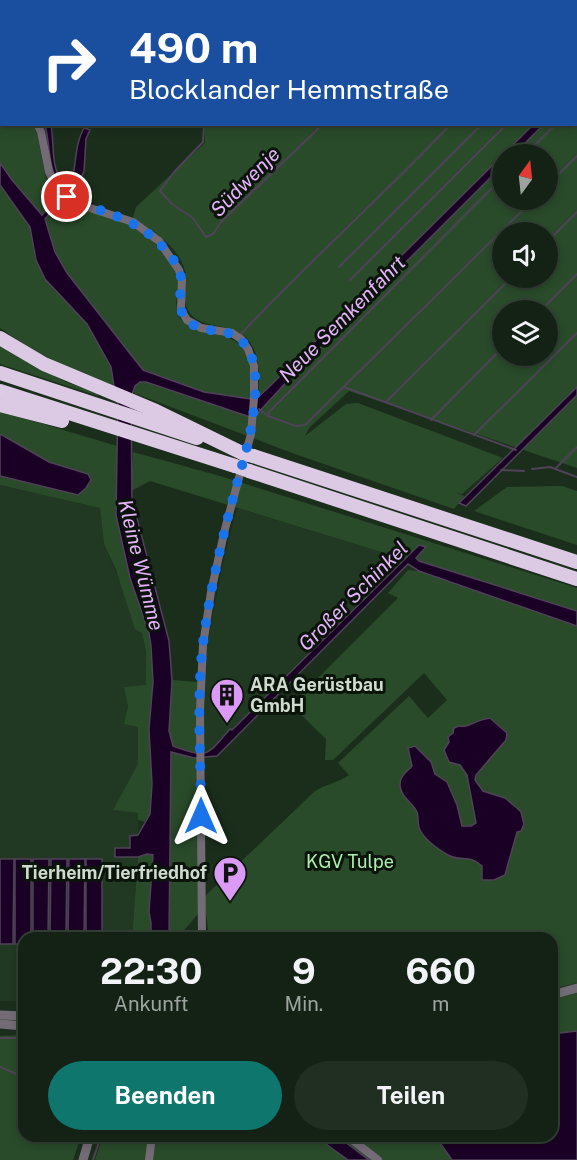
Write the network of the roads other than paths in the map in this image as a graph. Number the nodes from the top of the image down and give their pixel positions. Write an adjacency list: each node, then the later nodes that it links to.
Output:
1 (38, 126): 10 (street)
2 (0, 338): 6 (highway)
3 (0, 373): 6 (highway)
4 (0, 391): 7 (highway)
5 (0, 405): 7 (highway)
6 (154, 417): 8 (highway)
7 (99, 428): 9 (highway, bridge)
8 (577, 562)
9 (577, 579)
10 (202, 932)
11 (577, 988): 12 (street)
12 (558, 993)
13 (0, 1016): 14 (street)
14 (18, 1016)
15 (0, 1024): 16 (street)
16 (18, 1026)
17 (88, 1142): 20 (street)
18 (151, 1142): 21 (street)
19 (355, 1142): 22 (street)
20 (83, 1160)
21 (149, 1160)
22 (378, 1160)

